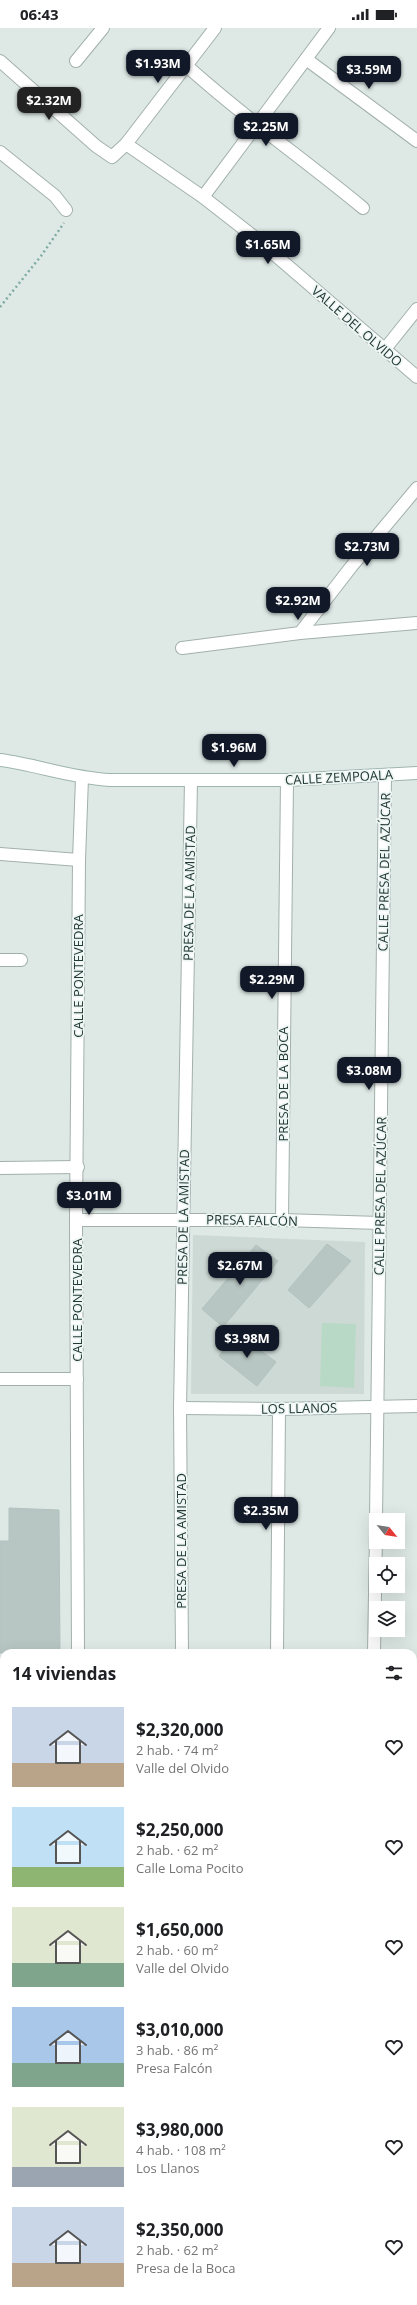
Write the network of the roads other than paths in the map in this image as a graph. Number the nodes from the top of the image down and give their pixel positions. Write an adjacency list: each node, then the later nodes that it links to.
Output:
1 (104, 28): 6 (street)
2 (215, 28): 7 (street)
3 (328, 28): 4 (street)
4 (306, 59): 8 (street); 9 (street)
5 (0, 61): 10 (street)
6 (76, 61)
7 (187, 66): 8 (street); 10 (street)
8 (255, 125): 12 (street); 13 (street)
9 (417, 141)
10 (126, 144): 12 (street, VALLE DEL OLVIDO)
11 (0, 152): 14 (street)
12 (203, 197): 16 (street, VALLE DEL OLVIDO)
13 (363, 208)
14 (66, 210)
15 (417, 309): 16 (street)
16 (385, 349): 17 (street, VALLE DEL OLVIDO)
17 (417, 377)
18 (417, 488): 20 (street)
19 (417, 623): 20 (street)
20 (300, 633): 21 (street)
21 (182, 648)
22 (0, 760): 25 (street, CALLE ZEMPOALA)
23 (417, 773): 24 (street, CALLE ZEMPOALA)
24 (385, 776): 27 (street, CALLE ZEMPOALA); 37 (street, CALLE PRESA DEL AZÚCAR)
25 (82, 778): 26 (street, CALLE ZEMPOALA); 29 (street, CALLE PONTEVEDRA)
26 (191, 780): 27 (street, CALLE ZEMPOALA); 34 (street, PRESA DE LA AMISTAD)
27 (287, 780): 36 (street, PRESA DE LA BOCA)
28 (0, 854): 29 (street)
29 (79, 860): 32 (street, CALLE PONTEVEDRA)
30 (0, 960): 31 (street)
31 (21, 960)
32 (78, 1167): 33 (street); 35 (street, CALLE PONTEVEDRA)
33 (0, 1168)
34 (183, 1219): 35 (street, PRESA FALCÓN); 36 (street, PRESA FALCÓN); 42 (street, PRESA DE LA AMISTAD)
35 (76, 1220): 39 (street, CALLE PONTEVEDRA)
36 (282, 1220): 37 (street, PRESA FALCÓN)
37 (380, 1223): 41 (street, CALLE PRESA DEL AZÚCAR)
38 (0, 1379): 39 (street)
39 (77, 1379): 46 (street, CALLE PONTEVEDRA)
40 (417, 1406): 41 (street, LOS LLANOS)
41 (378, 1407): 43 (street, LOS LLANOS); 44 (street, CALLE PRESA DEL AZÚCAR)
42 (180, 1408): 43 (street, LOS LLANOS); 47 (street, PRESA DE LA AMISTAD)
43 (279, 1409): 48 (street)
44 (376, 1513)
45 (376, 1549): 49 (street)
46 (78, 1649)
47 (182, 1649)
48 (277, 1649)
49 (374, 1649)

